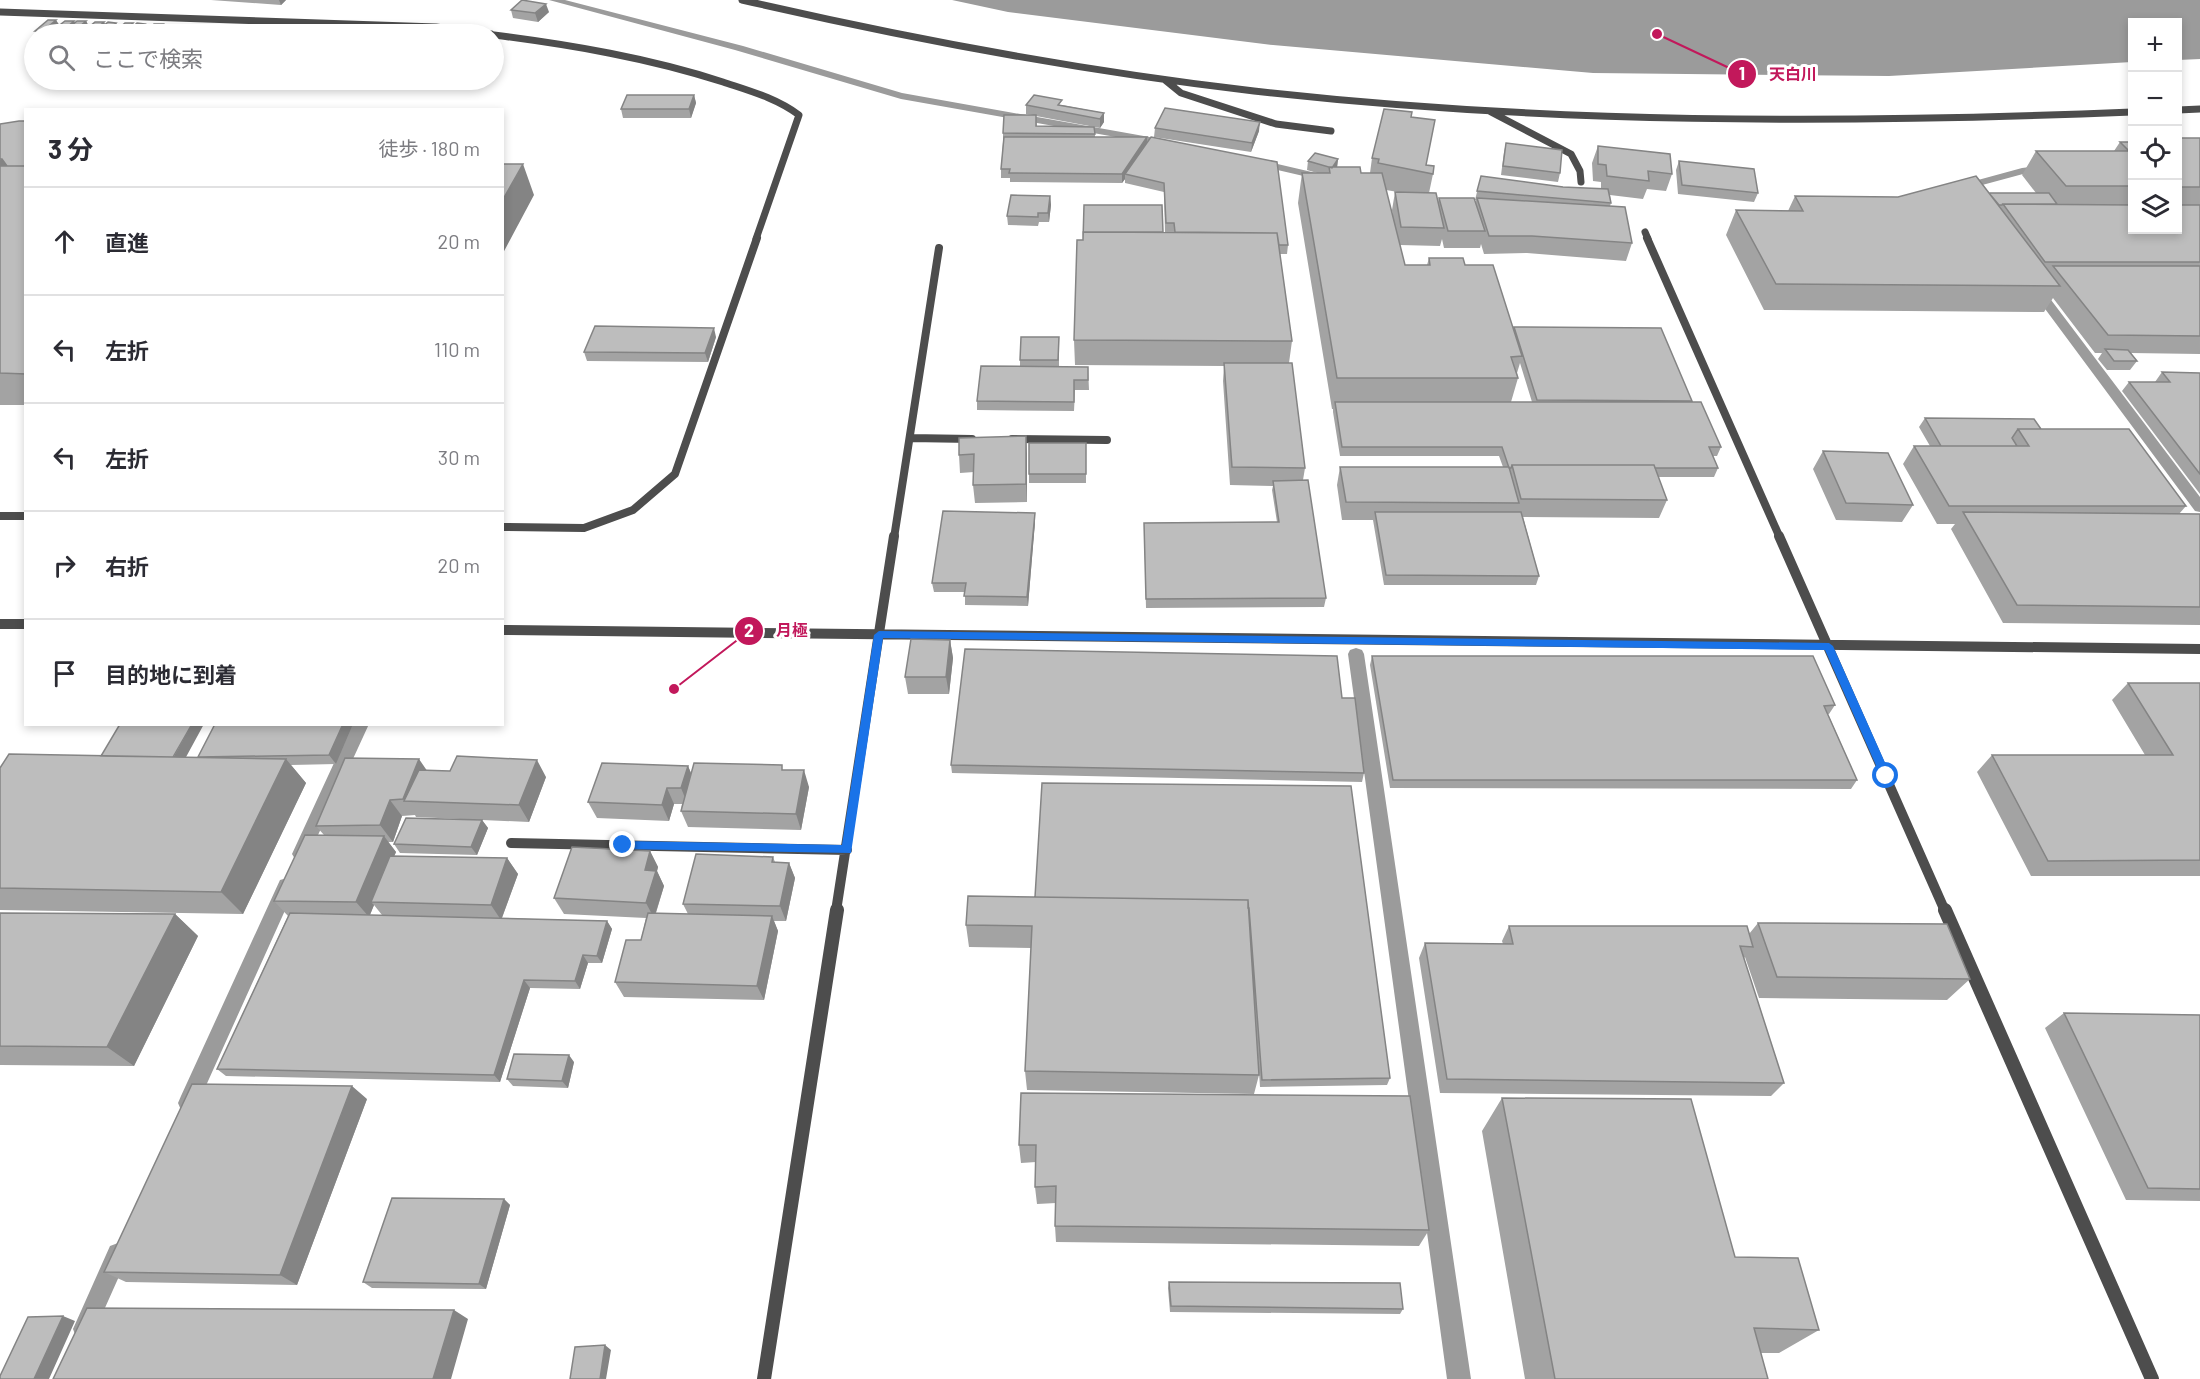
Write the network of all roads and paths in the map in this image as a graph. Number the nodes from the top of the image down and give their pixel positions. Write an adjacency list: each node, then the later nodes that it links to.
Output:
1 (742, 0): 5 (street)
2 (0, 12): 3 (street)
3 (349, 24)
4 (504, 37): 20 (street)
5 (1165, 80): 6 (street); 10 (street)
6 (1486, 109): 9 (street); 11 (street)
7 (2200, 109): 8 (street)
8 (2182, 110)
9 (2128, 112)
10 (1331, 131)
11 (1581, 182)
12 (1645, 232): 25 (street)
13 (939, 248): 14 (street)
14 (909, 438): 15 (street); 24 (street)
15 (979, 439)
16 (1002, 439): 17 (street)
17 (1107, 440)
18 (0, 516): 19 (street)
19 (24, 516)
20 (504, 527)
21 (0, 624): 22 (street)
22 (24, 624)
23 (504, 630): 24 (street)
24 (879, 635): 25 (street); 28 (street)
25 (1829, 646): 26 (street); 30 (street)
26 (2200, 649)
27 (511, 843): 28 (street)
28 (847, 850): 29 (street)
29 (764, 1379)
30 (2152, 1379)

